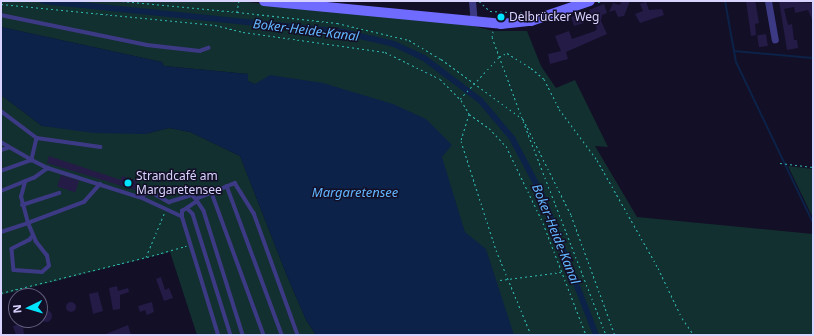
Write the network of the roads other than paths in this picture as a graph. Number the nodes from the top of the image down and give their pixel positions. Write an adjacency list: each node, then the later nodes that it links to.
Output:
1 (264, 1): 5 (main road)
2 (472, 1): 7 (street)
3 (590, 1): 7 (main road)
4 (768, 1): 8 (street)
5 (320, 4): 7 (main road)
6 (1, 15): 9 (lane)
7 (474, 22)
8 (775, 39)
9 (208, 48)
10 (1, 112): 11 (lane)
11 (37, 138): 13 (lane); 16 (lane)
12 (1, 142): 14 (lane)
13 (100, 146)
14 (8, 148): 15 (lane); 16 (lane)
15 (1, 150)
16 (32, 160): 17 (lane); 18 (lane)
17 (48, 168): 19 (lane); 20 (lane)
18 (1, 171)
19 (24, 182): 22 (lane); 27 (lane)
20 (100, 184): 25 (lane); 30 (lane)
21 (227, 186): 23 (lane); 37 (lane); 38 (lane)
22 (1, 191)
23 (212, 192): 26 (lane); 36 (lane)
24 (59, 193): 27 (lane)
25 (139, 197): 26 (lane); 29 (lane)
26 (197, 200): 28 (lane); 35 (lane)
27 (22, 205): 30 (lane)
28 (187, 208): 29 (lane); 34 (lane)
29 (182, 217): 33 (lane)
30 (28, 223): 31 (lane); 32 (lane)
31 (1, 232)
32 (33, 236): 32 (lane)
33 (218, 335)
34 (231, 335)
35 (243, 335)
36 (264, 335)
37 (282, 335)
38 (298, 335)

